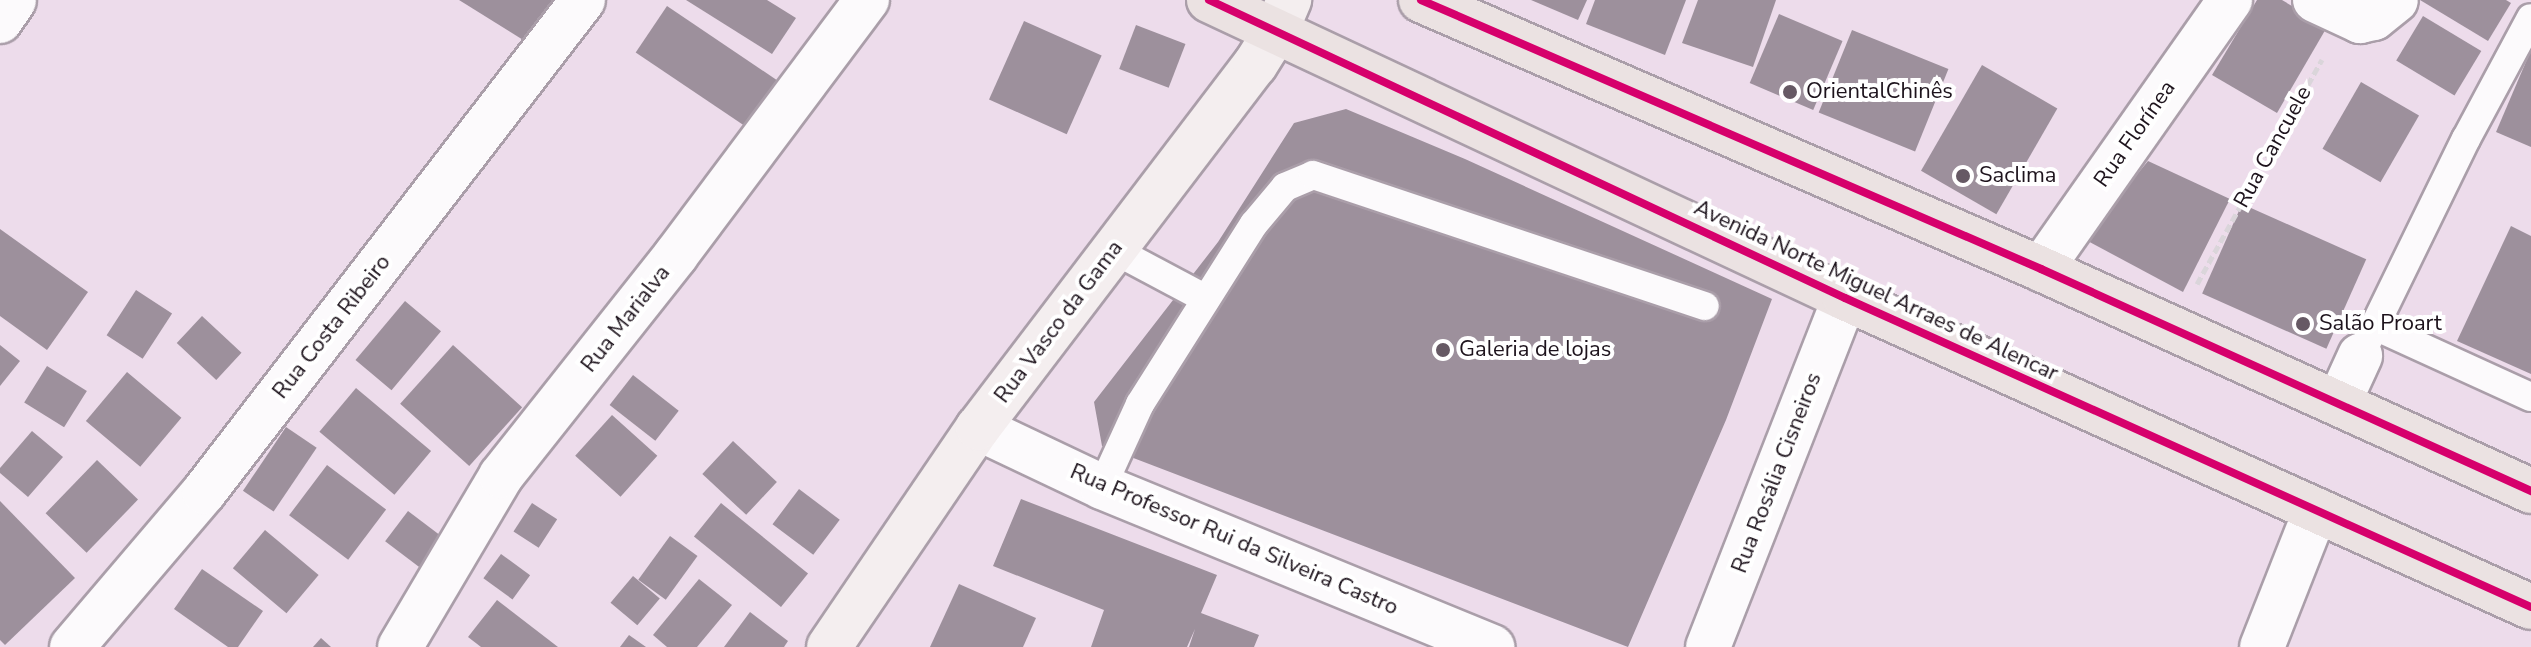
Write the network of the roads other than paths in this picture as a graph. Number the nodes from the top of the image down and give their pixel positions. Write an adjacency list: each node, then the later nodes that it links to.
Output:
1 (14, 0): 11 (street)
2 (583, 0): 25 (street, Rua Costa Ribeiro)
3 (867, 0): 26 (street, Rua Marialva)
4 (1209, 0): 9 (main road, Avenida Norte Miguel Arraes de Alencar)
5 (1421, 0): 13 (main road)
6 (2230, 0): 13 (street, Rua Florínea)
7 (2396, 0): 8 (street)
8 (2330, 8)
9 (1283, 16): 12 (main road, Rua Vasco da Gama); 14 (main road, Avenida Norte Miguel Arraes de Alencar)
10 (2531, 18): 17 (lane)
11 (0, 21)
12 (1114, 250): 15 (lane); 20 (main road, Rua Vasco da Gama)
13 (2041, 269): 19 (main road)
14 (1845, 298): 23 (main road, Avenida Norte Miguel Arraes de Alencar); 29 (street, Rua Rosália Cisneiros)
15 (1206, 299): 16 (lane); 21 (lane)
16 (1705, 306)
17 (2368, 341): 18 (lane); 19 (street)
18 (2531, 397)
19 (2339, 402): 22 (main road)
20 (978, 428): 21 (street, Rua Professor Rui da Silveira Castro); 27 (main road, Rua Vasco da Gama)
21 (1102, 487): 28 (street, Rua Professor Rui da Silveira Castro)
22 (2531, 491)
23 (2316, 510): 24 (main road, Avenida Norte Miguel Arraes de Alencar); 30 (street)
24 (2531, 607)
25 (72, 647)
26 (400, 647)
27 (829, 647)
28 (1492, 647)
29 (1708, 647)
30 (2262, 647)

